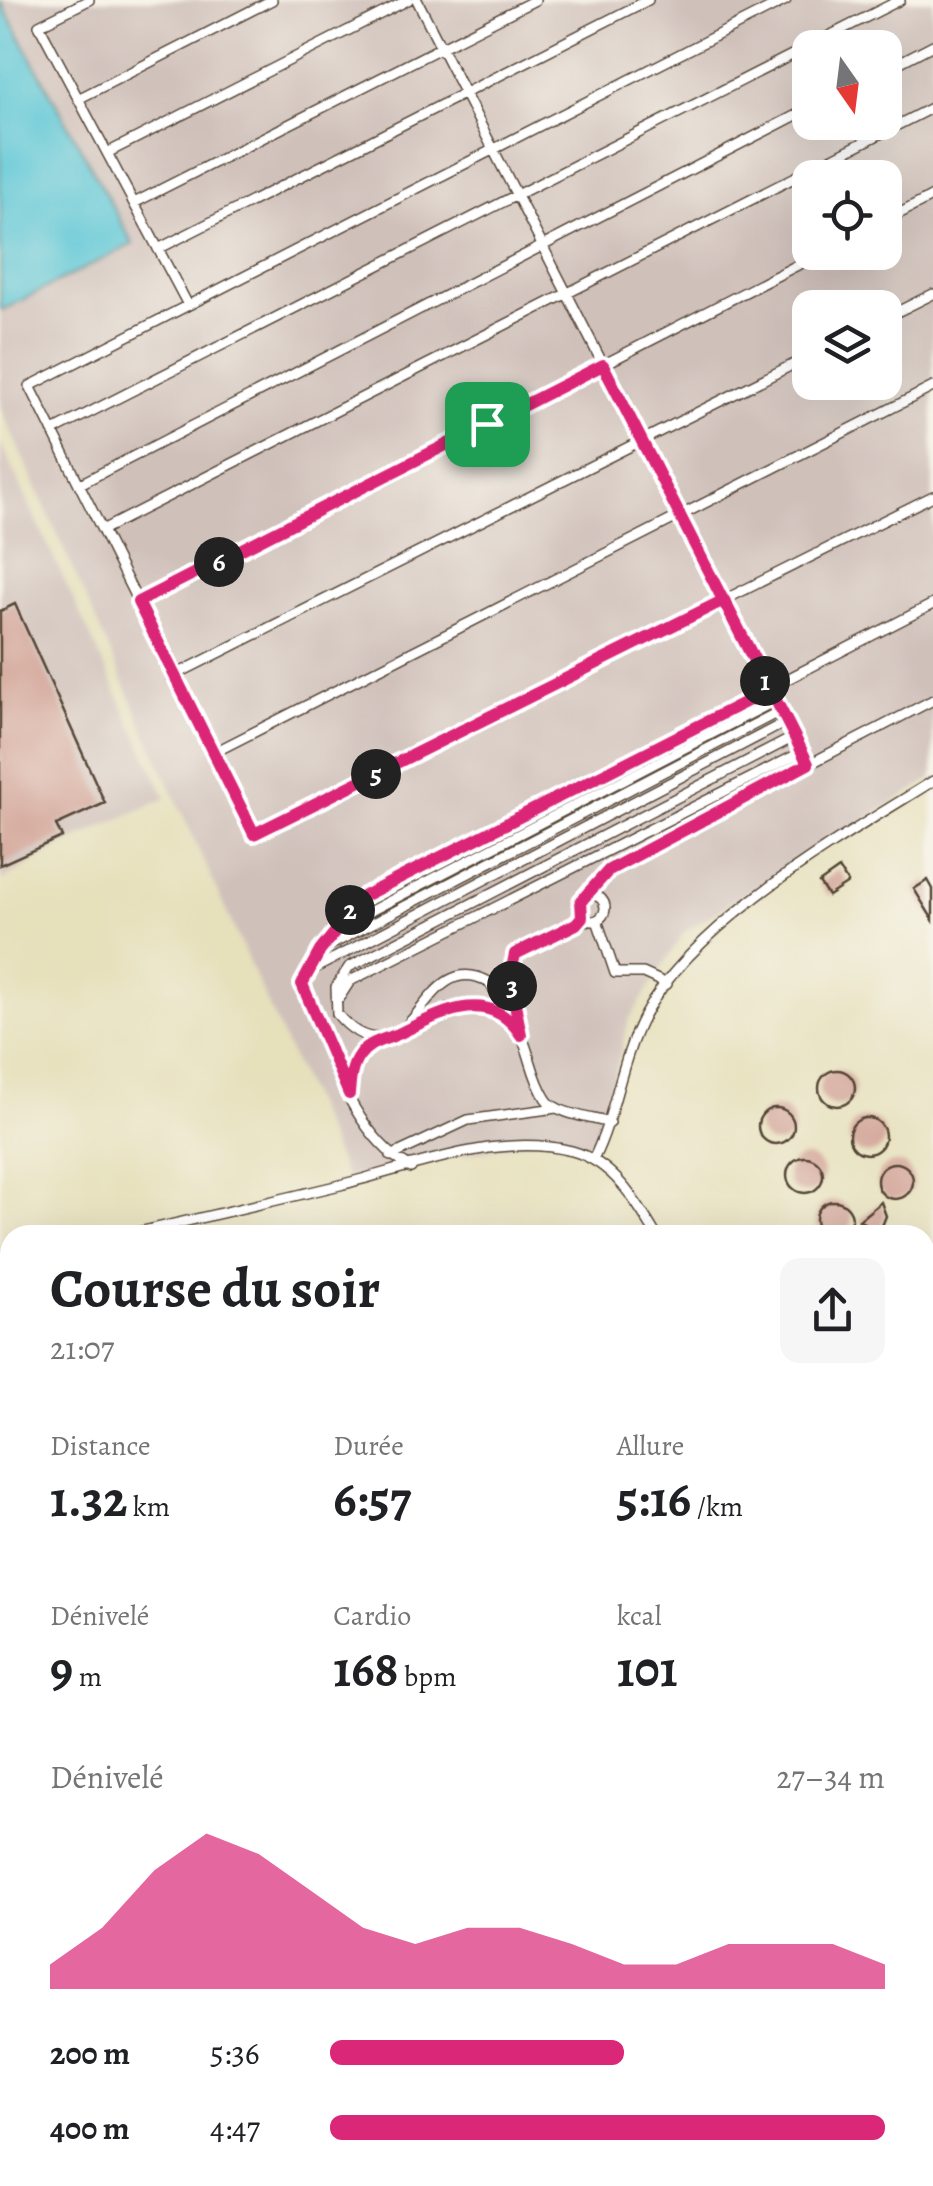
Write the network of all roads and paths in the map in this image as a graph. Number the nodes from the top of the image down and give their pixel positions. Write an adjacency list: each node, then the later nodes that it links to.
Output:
1 (88, 0): 13 (lane)
2 (272, 0): 13 (lane)
3 (408, 0): 17 (lane)
4 (417, 0): 10 (lane)
5 (535, 0): 10 (lane)
6 (648, 0): 12 (lane)
7 (786, 0): 16 (lane)
8 (900, 0): 18 (lane)
9 (933, 45): 11 (lane)
10 (441, 48): 12 (lane); 20 (lane)
11 (902, 61)
12 (464, 94): 16 (lane); 23 (lane)
13 (78, 99): 17 (lane)
14 (933, 107): 25 (lane)
15 (792, 117): 22 (lane)
16 (493, 150): 18 (lane); 27 (lane)
17 (107, 153): 20 (lane)
18 (516, 195): 22 (lane); 32 (lane)
19 (933, 196): 21 (lane)
20 (134, 203): 23 (lane)
21 (902, 212)
22 (542, 246): 25 (lane); 34 (lane)
23 (158, 249): 27 (lane)
24 (792, 268): 29 (lane)
25 (566, 294): 29 (lane); 37 (lane)
26 (933, 294): 28 (lane)
27 (188, 305): 32 (lane)
28 (902, 310)
29 (603, 365): 33 (lane); 39 (lane)
30 (792, 365): 33 (lane)
31 (933, 387): 36 (lane)
32 (53, 431): 34 (lane)
33 (642, 440): 36 (lane); 41 (lane)
34 (80, 484): 37 (lane)
35 (933, 496): 38 (lane)
36 (680, 516): 38 (lane); 48 (lane)
37 (102, 530): 39 (lane)
38 (724, 600): 42 (lane); 48 (lane)
39 (138, 602): 41 (lane)
40 (933, 604): 42 (lane)
41 (174, 675): 48 (lane)
42 (769, 690): 44 (lane); 54 (lane)
43 (933, 700): 49 (lane)
44 (778, 706): 45 (lane); 54 (lane); 55 (lane)
45 (786, 722): 46 (lane); 56 (lane)
46 (794, 737): 47 (lane); 58 (lane)
47 (802, 752): 49 (lane); 58 (lane)
48 (214, 753)
49 (808, 764): 51 (lane)
50 (933, 781): 57 (lane)
51 (591, 895): 52 (lane); 53 (lane)
52 (582, 917): 53 (lane); 60 (lane)
53 (597, 920): 57 (lane)
54 (335, 930): 55 (lane)
55 (320, 951): 56 (lane)
56 (306, 973): 62 (lane)
57 (667, 984): 64 (lane)
58 (337, 1014): 61 (lane)
59 (400, 1033): 60 (lane); 60 (lane); 61 (lane)
60 (521, 1035): 63 (lane)
61 (376, 1040): 62 (lane)
62 (349, 1094): 65 (lane)
63 (556, 1108): 64 (lane); 65 (lane)
64 (610, 1123): 66 (lane)
65 (390, 1156): 67 (lane)
66 (593, 1160): 67 (lane); 69 (lane)
67 (411, 1168): 68 (lane)
68 (168, 1225)
69 (649, 1225)

